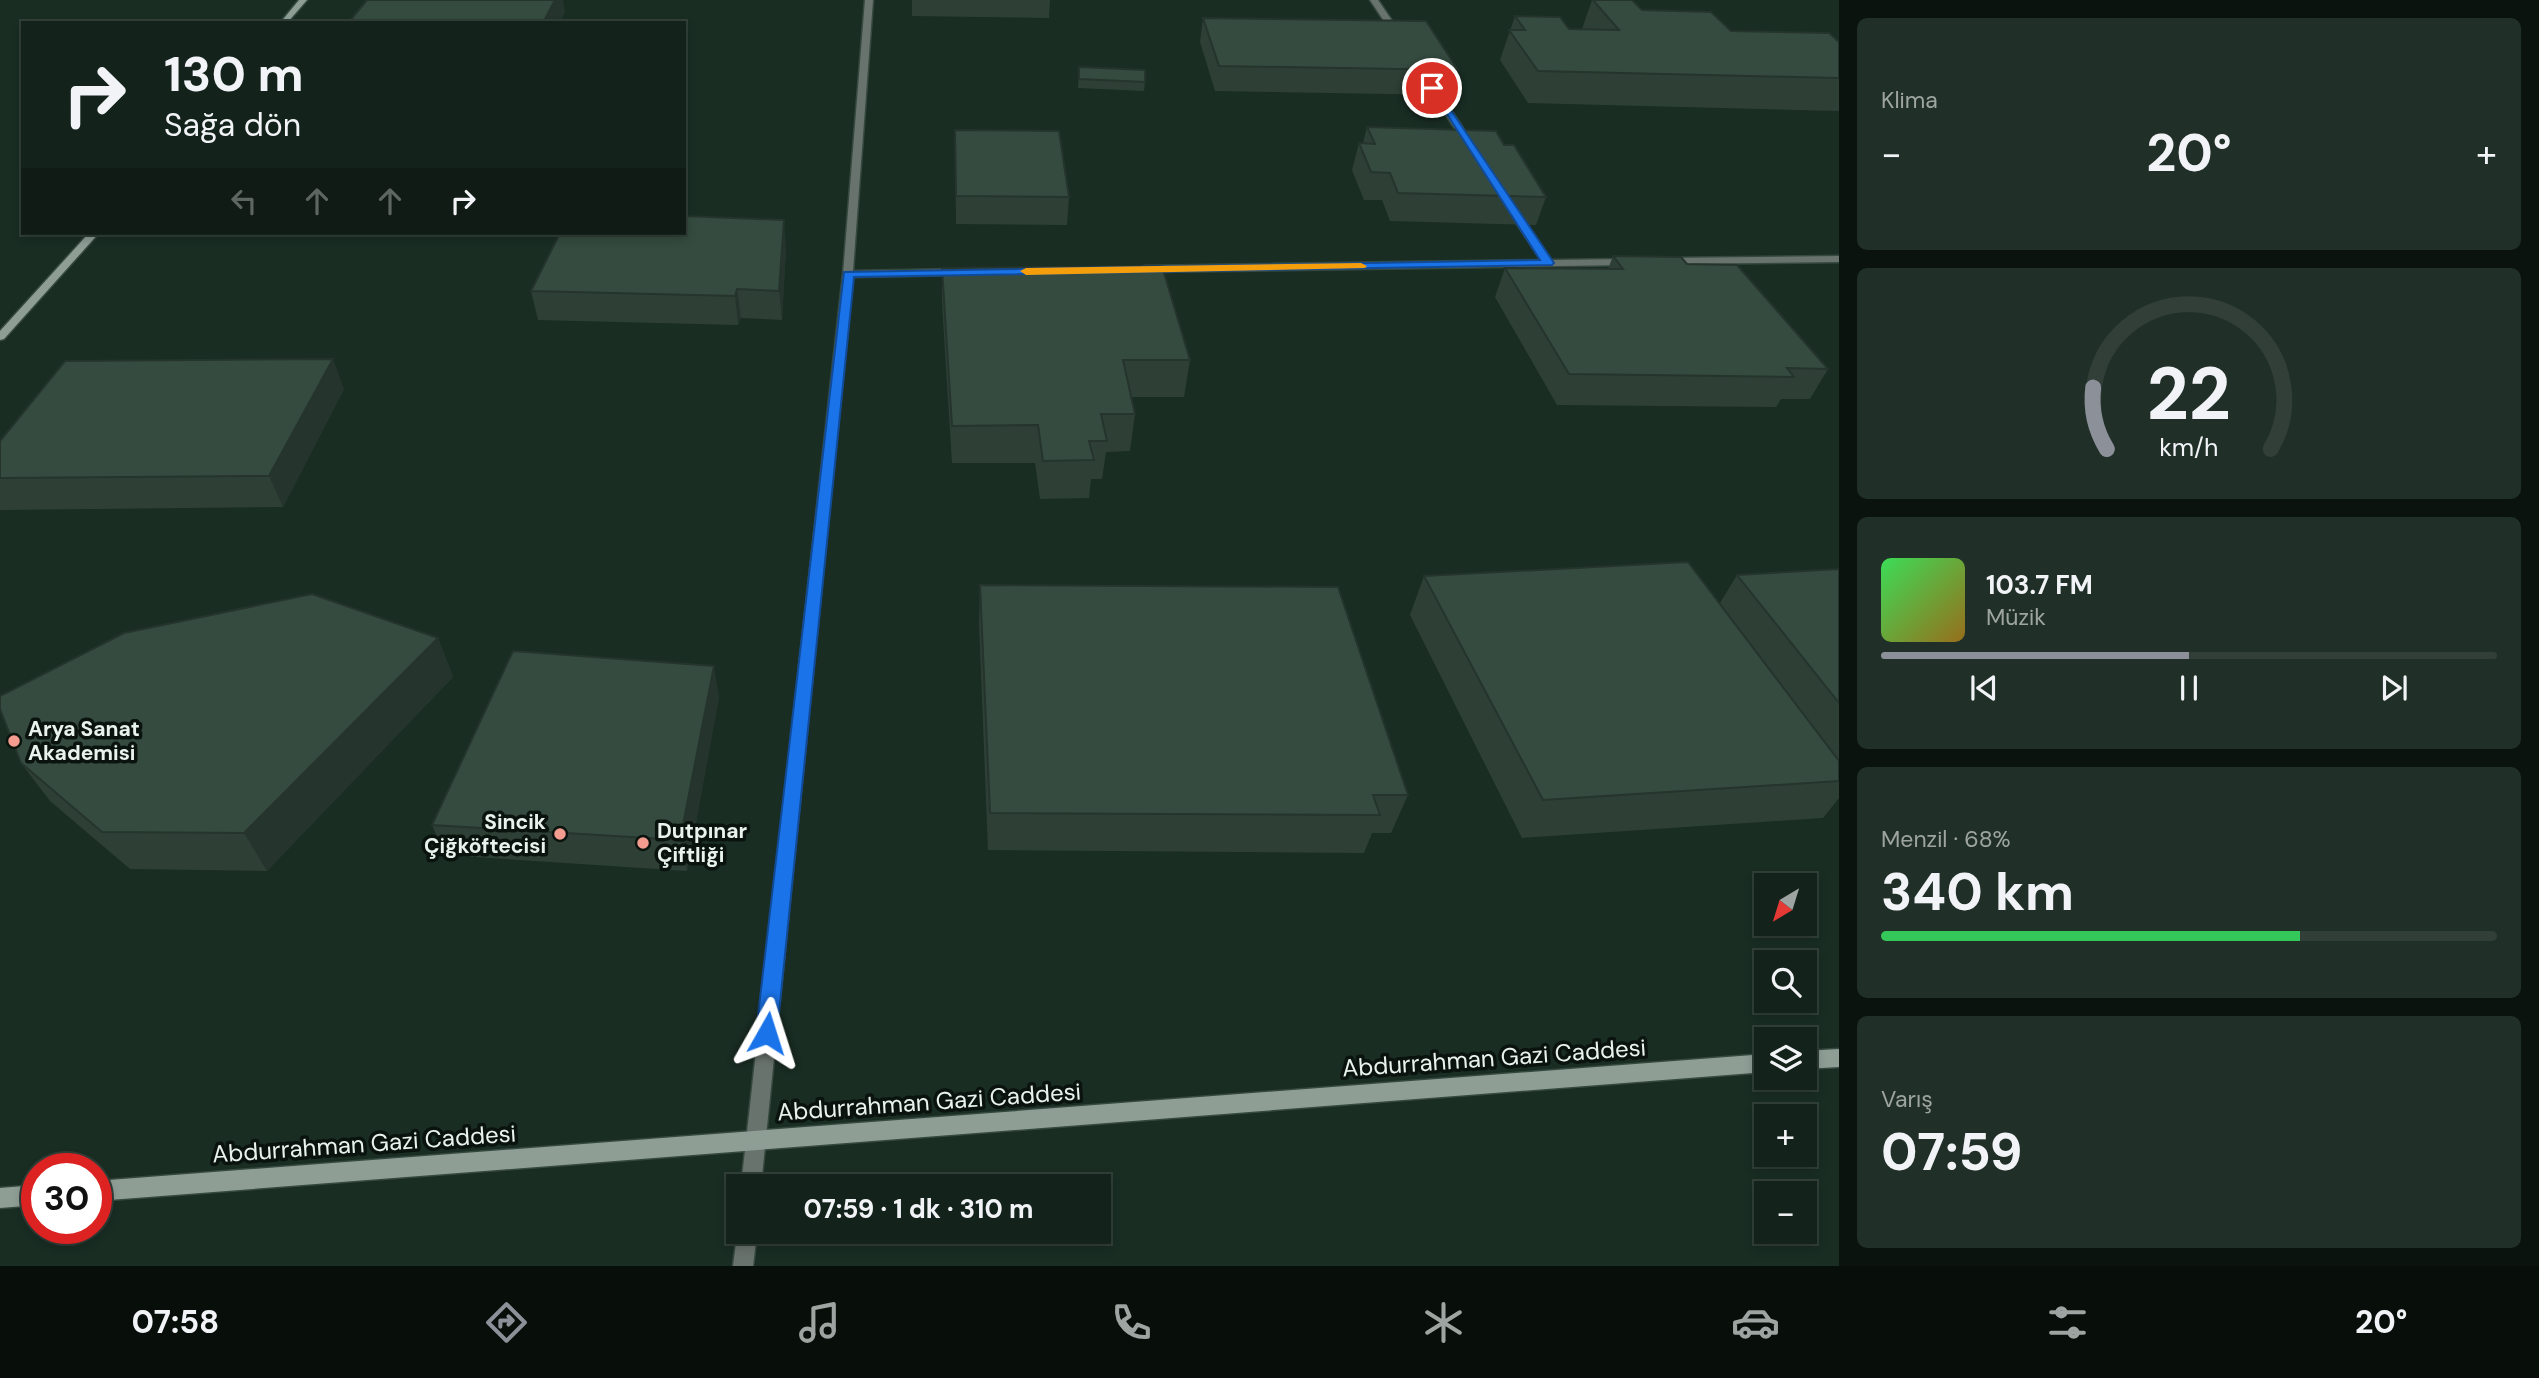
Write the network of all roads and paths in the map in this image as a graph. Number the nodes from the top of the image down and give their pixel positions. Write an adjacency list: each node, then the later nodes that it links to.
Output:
1 (303, 0): 4 (street)
2 (869, 0): 16 (street)
3 (1374, 0): 5 (street)
4 (285, 21)
5 (1404, 46)
6 (1419, 69): 7 (street)
7 (1472, 149)
8 (1503, 194): 13 (street)
9 (92, 235): 17 (street)
10 (1839, 259): 11 (street)
11 (1659, 261)
12 (1645, 262): 13 (street)
13 (1548, 263): 14 (street)
14 (1136, 270)
15 (972, 272): 16 (street)
16 (848, 274): 21 (street)
17 (0, 337)
18 (1839, 1058): 19 (street)
19 (1817, 1059)
20 (1754, 1064): 21 (street, Abdurrahman Gazi Caddesi)
21 (755, 1142): 22 (street); 23 (street, Abdurrahman Gazi Caddesi)
22 (752, 1174)
23 (112, 1190)
24 (21, 1196): 25 (street)
25 (0, 1198)
26 (746, 1244): 27 (street)
27 (743, 1266)

